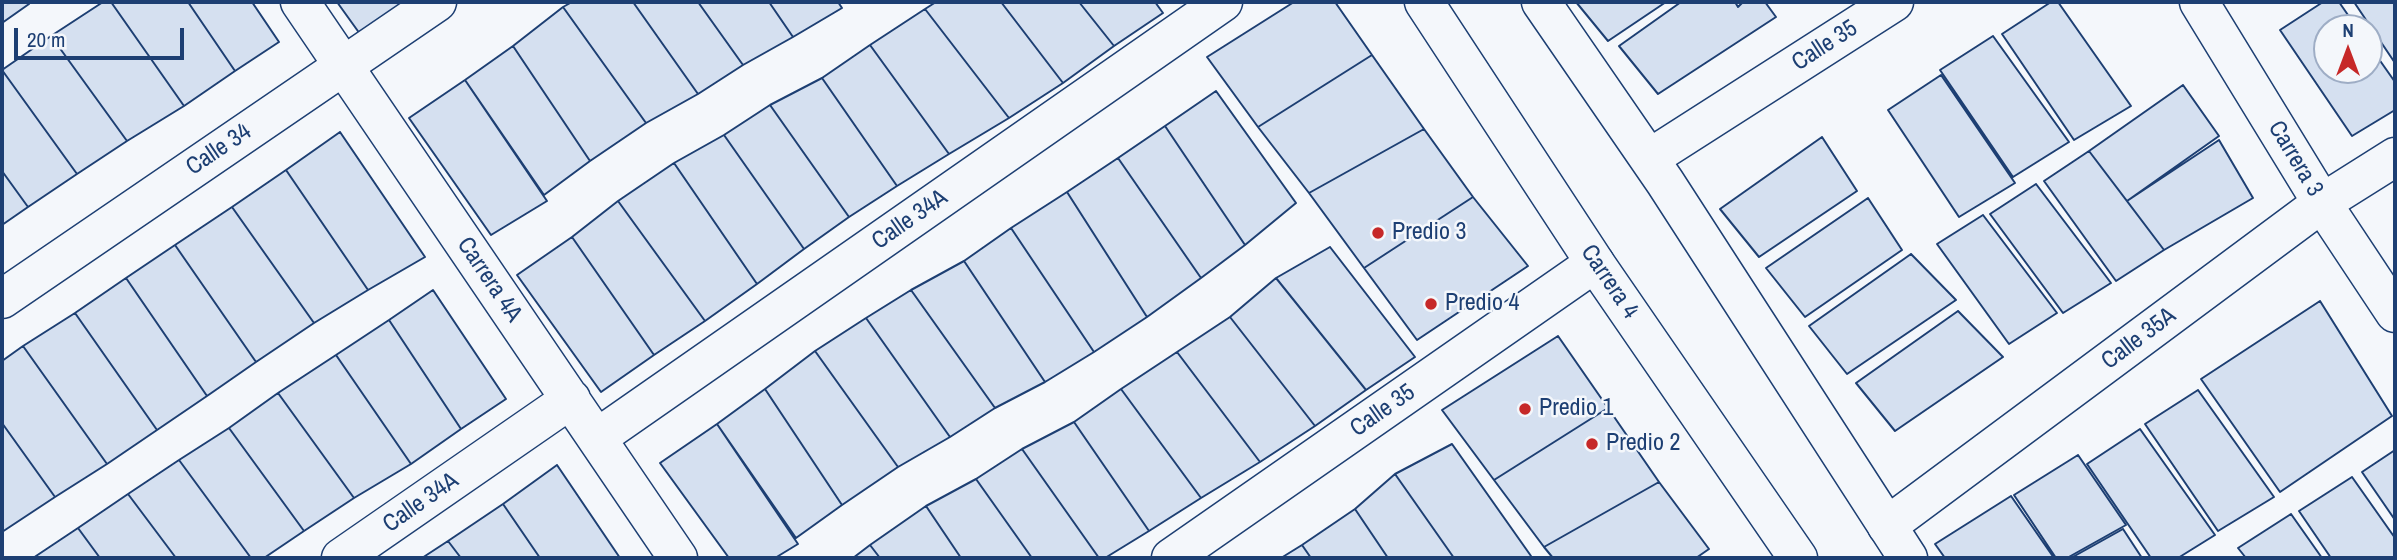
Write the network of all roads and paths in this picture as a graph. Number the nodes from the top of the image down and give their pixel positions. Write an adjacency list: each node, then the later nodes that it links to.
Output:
1 (300, 2): 8 (street, Carrera 4A)
2 (437, 2): 8 (street, Calle 34)
3 (1223, 2): 16 (street, Calle 34A)
4 (1424, 2): 12 (street, Carrera 4)
5 (1541, 2): 10 (street)
6 (1895, 2): 10 (street, Calle 35)
7 (2199, 2): 11 (street, Carrera 3)
8 (343, 65): 13 (street, Calle 34); 15 (street, Carrera 4A)
9 (2395, 157): 11 (street, Calle 35A)
10 (1650, 158): 17 (street)
11 (2322, 203): 14 (street, Carrera 3); 17 (street, Calle 35A)
12 (1595, 263): 20 (street, Calle 35); 21 (street, Carrera 4)
13 (2, 299)
14 (2395, 313)
15 (571, 400): 16 (street, Carrera 4A); 18 (street, Calle 34A)
16 (597, 438): 19 (street, Carrera 4A)
17 (1887, 526): 22 (street)
18 (341, 558)
19 (678, 558)
20 (1171, 558)
21 (1798, 558)
22 (1908, 558)

